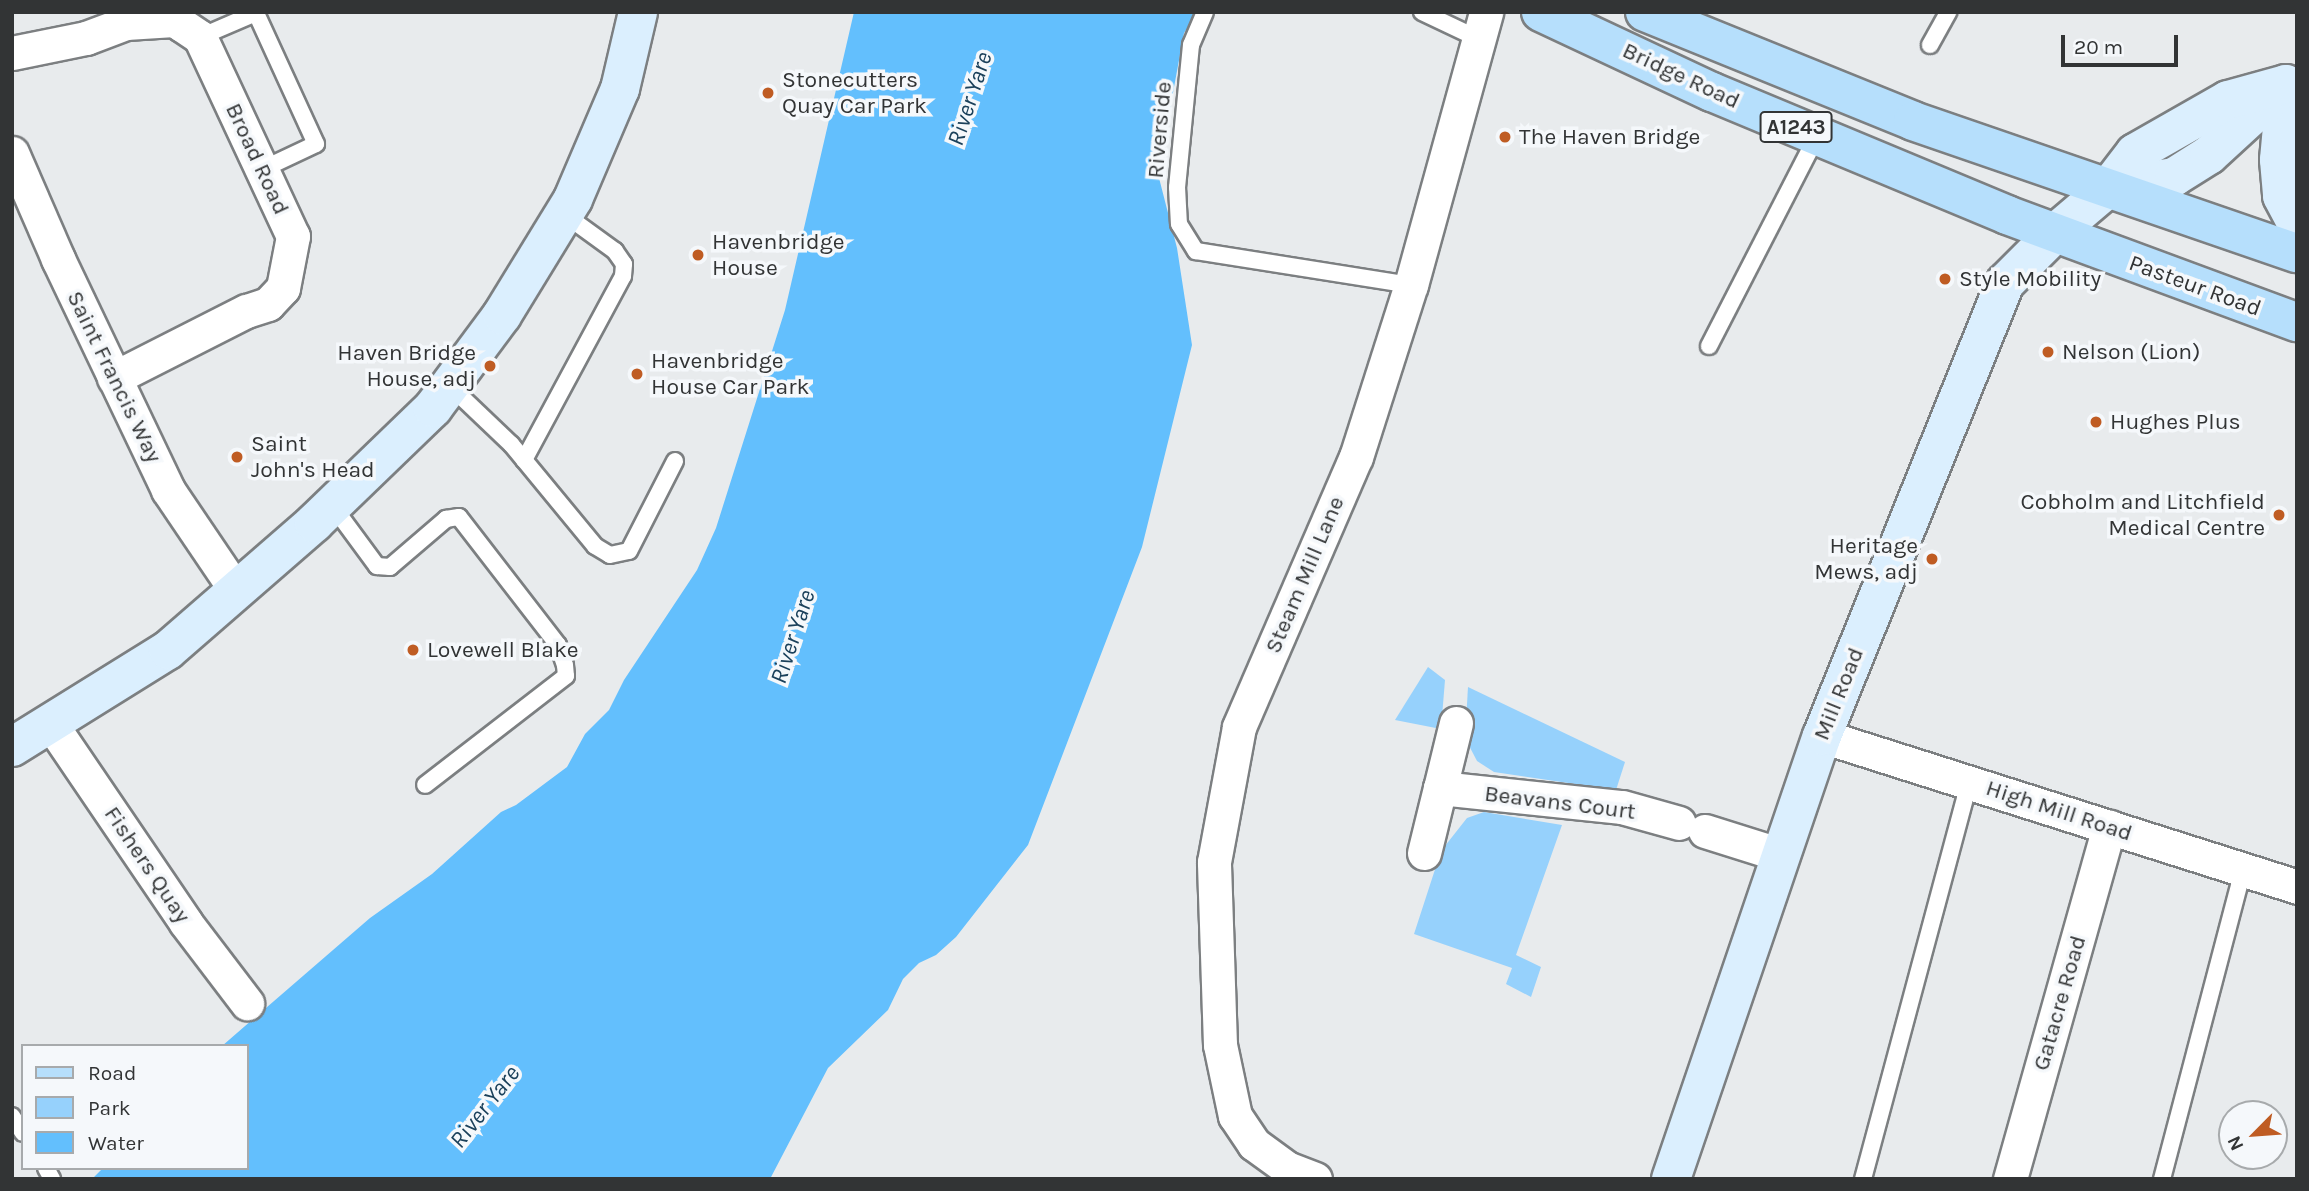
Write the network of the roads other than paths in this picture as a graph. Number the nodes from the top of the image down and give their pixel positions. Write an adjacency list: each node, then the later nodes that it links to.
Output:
1 (638, 12): 17 (street)
2 (1205, 12): 21 (lane, Riverside)
3 (1422, 12): 8 (lane)
4 (1541, 12): 13 (main road, Bridge Road / A1243)
5 (1645, 12): 16 (main road, Bridge Road / A1243)
6 (1948, 12): 10 (lane)
7 (139, 18): 9 (street); 11 (street)
8 (1482, 25): 21 (street, Steam Mill Lane)
9 (200, 37): 15 (street, Broad Road); 15 (lane)
10 (1930, 45)
11 (12, 53)
12 (2291, 80): 16 (street); 18 (street)
13 (1818, 136): 19 (main road, Bridge Road / A1243); 23 (lane)
14 (12, 153): 24 (street, Saint Francis Way)
15 (261, 170): 24 (street, Broad Road)
16 (2108, 188): 19 (street, Mill Road); 20 (main road, A1243)
17 (564, 214): 25 (street); 26 (lane)
18 (2297, 224)
19 (2055, 233): 22 (main road, Pasteur Road / A1243); 32 (street, Mill Road)
20 (2297, 253)
21 (1411, 285): 43 (street, Steam Mill Lane)
22 (2297, 322)
23 (1709, 346)
24 (114, 378): 29 (street, Saint Francis Way)
25 (450, 386): 26 (lane); 28 (street)
26 (524, 460): 27 (lane)
27 (676, 461)
28 (332, 505): 29 (street); 35 (lane)
29 (236, 589): 31 (street)
30 (1456, 723): 36 (street)
31 (51, 724): 33 (street); 42 (street, Fishers Quay)
32 (1822, 736): 34 (street, High Mill Road); 39 (street, Mill Road)
33 (12, 747)
34 (1969, 783): 37 (street, High Mill Road); 46 (lane)
35 (425, 785)
36 (1440, 788): 38 (street); 39 (street, Beavans Court)
37 (2109, 827): 40 (street, High Mill Road); 47 (street, Gatacre Road)
38 (1424, 853)
39 (1781, 855): 45 (street, Mill Road)
40 (2242, 870): 41 (street, High Mill Road); 48 (lane)
41 (2297, 887)
42 (247, 1003)
43 (1265, 1161): 44 (street)
44 (1315, 1179)
45 (1671, 1179)
46 (1863, 1179)
47 (2010, 1179)
48 (2162, 1179)

